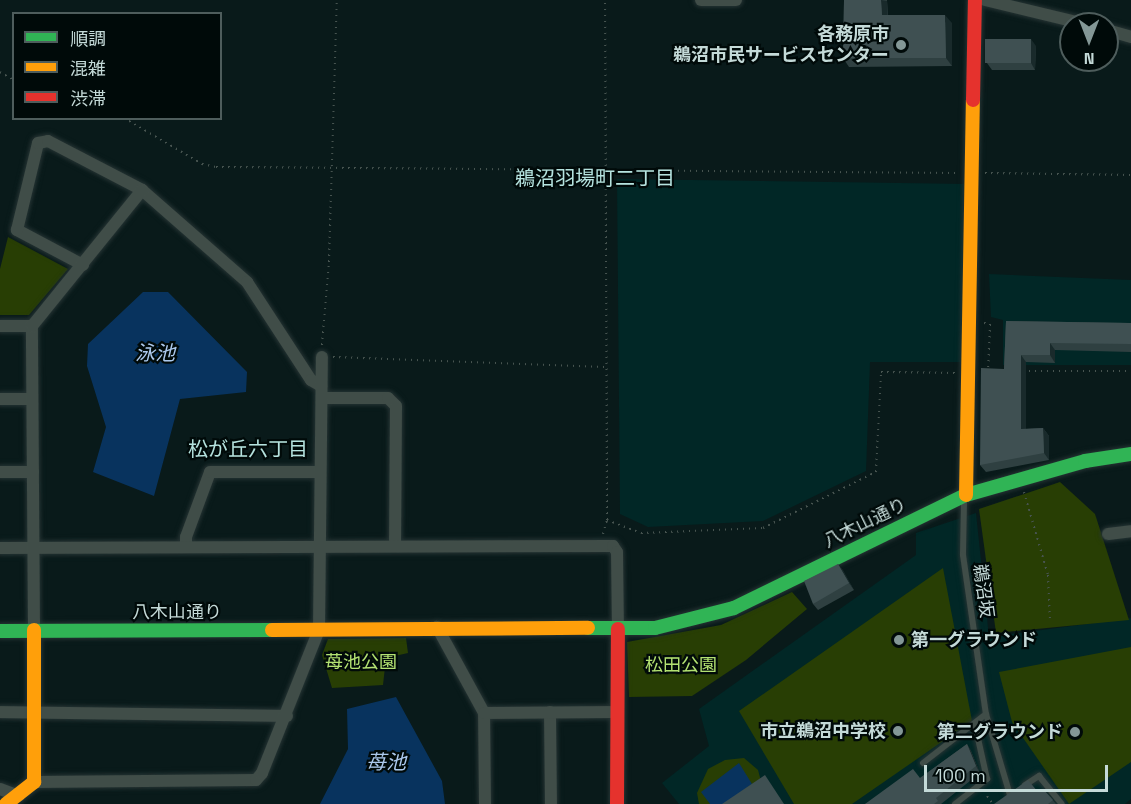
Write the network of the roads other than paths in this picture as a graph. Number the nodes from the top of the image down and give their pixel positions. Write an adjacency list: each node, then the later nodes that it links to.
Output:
1 (701, 0): 2 (street)
2 (736, 0)
3 (975, 0): 18 (street)
4 (985, 0): 5 (street)
5 (1059, 18)
6 (142, 190): 7 (street); 7 (street); 11 (street)
7 (83, 265): 9 (street)
8 (0, 326): 9 (street)
9 (32, 326): 13 (street)
10 (322, 357): 11 (street)
11 (322, 392): 17 (street); 23 (street)
12 (0, 399): 13 (street)
13 (33, 399): 16 (street)
14 (1131, 454): 18 (street, 八木山通り)
15 (0, 472): 16 (street)
16 (33, 472): 25 (street)
17 (320, 472): 21 (street); 22 (street)
18 (966, 495): 27 (street, 八木山通り); 36 (lane, 鵜沼坂)
19 (1131, 531): 20 (street)
20 (1108, 534)
21 (186, 546): 22 (street); 25 (street)
22 (320, 546): 23 (street); 29 (street)
23 (395, 546): 27 (street)
24 (0, 548): 25 (street)
25 (34, 548): 28 (street)
26 (437, 627): 27 (street, 八木山通り); 29 (street, 八木山通り); 35 (street)
27 (618, 629): 34 (street)
28 (34, 630): 29 (street, 八木山通り); 30 (street, 八木山通り); 31 (street)
29 (319, 630): 37 (street)
30 (0, 631)
31 (34, 711): 32 (street); 37 (street); 40 (street)
32 (0, 712)
33 (549, 712): 34 (street); 35 (street); 45 (street)
34 (616, 712): 46 (street)
35 (484, 713): 44 (street)
36 (986, 714): 38 (lane); 48 (lane, 鵜沼坂)
37 (287, 716): 40 (street)
38 (975, 725): 39 (lane); 47 (lane)
39 (923, 763)
40 (34, 782): 42 (street)
41 (0, 789): 42 (street)
42 (19, 796): 43 (street)
43 (6, 804)
44 (484, 804)
45 (551, 804)
46 (617, 804)
47 (955, 804)
48 (1062, 804)

